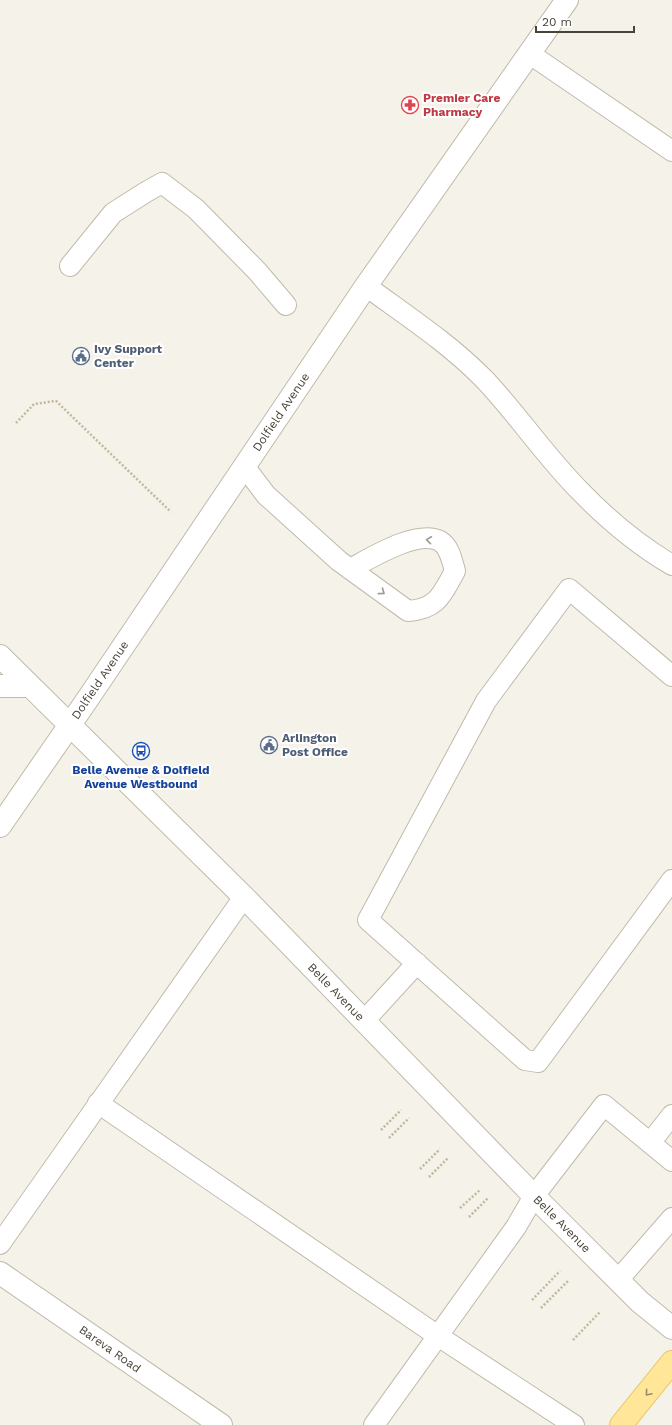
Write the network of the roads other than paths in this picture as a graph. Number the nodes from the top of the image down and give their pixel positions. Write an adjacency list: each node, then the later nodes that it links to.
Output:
1 (567, 0): 2 (street, Dolfield Avenue)
2 (530, 54): 3 (lane); 5 (street, Dolfield Avenue)
3 (672, 151)
4 (70, 266): 6 (lane)
5 (366, 286): 7 (street, Dolfield Avenue); 8 (lane)
6 (286, 305)
7 (244, 466): 9 (lane); 14 (street, Dolfield Avenue)
8 (672, 565)
9 (350, 569): 9 (lane, one-way to 9)
10 (0, 656): 13 (street, Belle Avenue)
11 (672, 676): 18 (lane)
12 (0, 686): 13 (street)
13 (29, 686): 14 (street, Belle Avenue)
14 (70, 725): 15 (street, Dolfield Avenue); 17 (street, Belle Avenue)
15 (0, 826)
16 (672, 880): 18 (lane)
17 (244, 897): 19 (street, Belle Avenue); 20 (lane)
18 (417, 963): 19 (lane)
19 (364, 1021): 24 (street, Belle Avenue)
20 (98, 1103): 26 (lane); 30 (lane)
21 (672, 1115): 22 (lane)
22 (650, 1143): 23 (lane); 24 (lane)
23 (672, 1161)
24 (534, 1196): 28 (street, Belle Avenue); 30 (lane)
25 (672, 1218): 28 (lane)
26 (0, 1244)
27 (0, 1273): 32 (street, Bareva Road)
28 (618, 1280): 29 (street, Belle Avenue)
29 (672, 1328)
30 (438, 1336): 33 (lane); 34 (lane)
31 (672, 1362): 35 (main road, one-way to 35)
32 (221, 1425)
33 (374, 1425)
34 (574, 1425)
35 (621, 1425)

